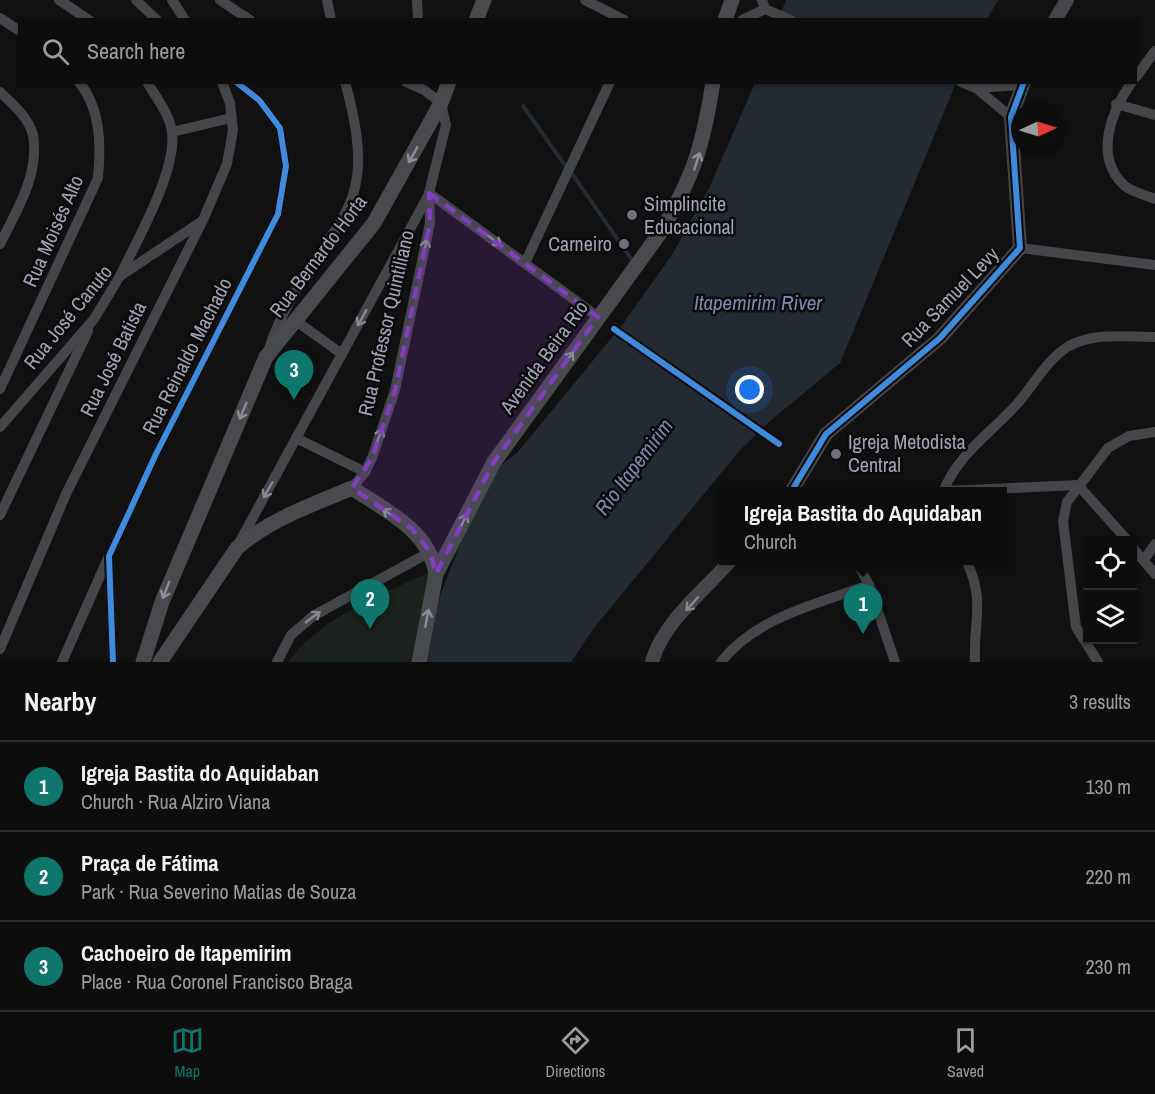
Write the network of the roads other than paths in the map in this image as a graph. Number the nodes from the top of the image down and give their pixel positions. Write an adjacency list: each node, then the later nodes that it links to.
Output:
1 (59, 0): 13 (street)
2 (136, 0): 14 (street)
3 (172, 0): 15 (street)
4 (220, 0): 16 (street)
5 (327, 0): 17 (street)
6 (417, 0): 18 (street)
7 (484, 0): 19 (main road)
8 (585, 0): 20 (street)
9 (732, 0): 21 (main road)
10 (1067, 0): 24 (street)
11 (765, 7): 22 (street); 23 (street)
12 (0, 18): 25 (street)
13 (86, 18)
14 (155, 18)
15 (184, 18)
16 (247, 18)
17 (331, 18)
18 (418, 18)
19 (477, 18)
20 (620, 18)
21 (726, 18)
22 (746, 18)
23 (787, 18)
24 (1056, 18)
25 (18, 29)
26 (1155, 51): 27 (street)
27 (1137, 76)
28 (80, 84): 63 (street, Rua Moisés Alto)
29 (148, 84): 47 (street)
30 (239, 84): 79 (street, Rua Reinaldo Machado)
31 (345, 84): 62 (street)
32 (448, 84): 42 (main road, Rua Bernardo Horta)
33 (609, 84): 54 (street)
34 (713, 84): 57 (main road, Avenida Beira Rio, one-way to 34)
35 (1023, 84): 38 (street); 41 (street, Rua Samuel Levy)
36 (1131, 84): 43 (street)
37 (424, 86): 42 (street)
38 (969, 86): 45 (street)
39 (223, 87): 46 (street, Rua José Batista)
40 (0, 92): 52 (street)
41 (1016, 102)
42 (441, 103): 49 (street, Rua Professor Quintiliano); 59 (main road, Rua Bernardo Horta, one-way to 59)
43 (1116, 104): 44 (street); 50 (street)
44 (1155, 115)
45 (1011, 117)
46 (231, 118): 47 (street); 51 (street, Rua José Batista)
47 (172, 132): 56 (street)
48 (1014, 156): 53 (street, Rua Samuel Levy)
49 (429, 193): 54 (street, one-way to 54); 61 (street, one-way to 61); 67 (street, Rua Professor Quintiliano, one-way to 49)
50 (1155, 199)
51 (203, 220): 56 (street, Rua José Canuto); 87 (street, Rua José Batista)
52 (0, 244)
53 (1020, 248): 55 (street); 69 (street, Rua Samuel Levy)
54 (525, 262): 57 (street)
55 (1155, 265)
56 (120, 276): 58 (street, Rua José Canuto)
57 (598, 318): 84 (main road, Avenida Beira Rio, one-way to 57)
58 (94, 319): 64 (street, Rua José Canuto); 73 (street)
59 (296, 321): 61 (street); 62 (main road, Rua Bernardo Horta)
60 (1155, 337): 70 (street)
61 (342, 354): 66 (street)
62 (267, 357): 90 (main road, Rua Bernardo Horta, one-way to 90)
63 (0, 389)
64 (0, 427)
65 (1155, 432): 68 (street)
66 (296, 438): 67 (street); 76 (street, one-way to 76)
67 (365, 472): 71 (street, Rua Professor Quintiliano)
68 (1078, 485): 72 (street); 74 (street); 98 (street)
69 (794, 487)
70 (945, 487)
71 (352, 488): 76 (main road, Rua Professor Quintiliano); 77 (main road, one-way to 71)
72 (1007, 488)
73 (0, 515)
74 (1123, 536)
75 (1155, 544): 80 (street)
76 (237, 548): 91 (main road, Rua Professor Quintiliano)
77 (430, 552): 84 (main road); 92 (street, one-way to 77)
78 (1137, 552): 80 (street)
79 (109, 556): 88 (street); 89 (street, Rua Reinaldo Machado)
80 (1144, 560): 85 (street)
81 (727, 565): 94 (street, one-way to 94)
82 (858, 565): 86 (street)
83 (968, 565): 97 (street)
84 (436, 574): 93 (main road, Avenida Beira Rio, one-way to 84)
85 (1155, 574)
86 (869, 585): 95 (street); 96 (street)
87 (0, 649)
88 (62, 662)
89 (113, 662)
90 (143, 662)
91 (160, 662)
92 (277, 662)
93 (419, 662)
94 (652, 662)
95 (721, 662)
96 (895, 662)
97 (975, 662)
98 (1098, 662)

